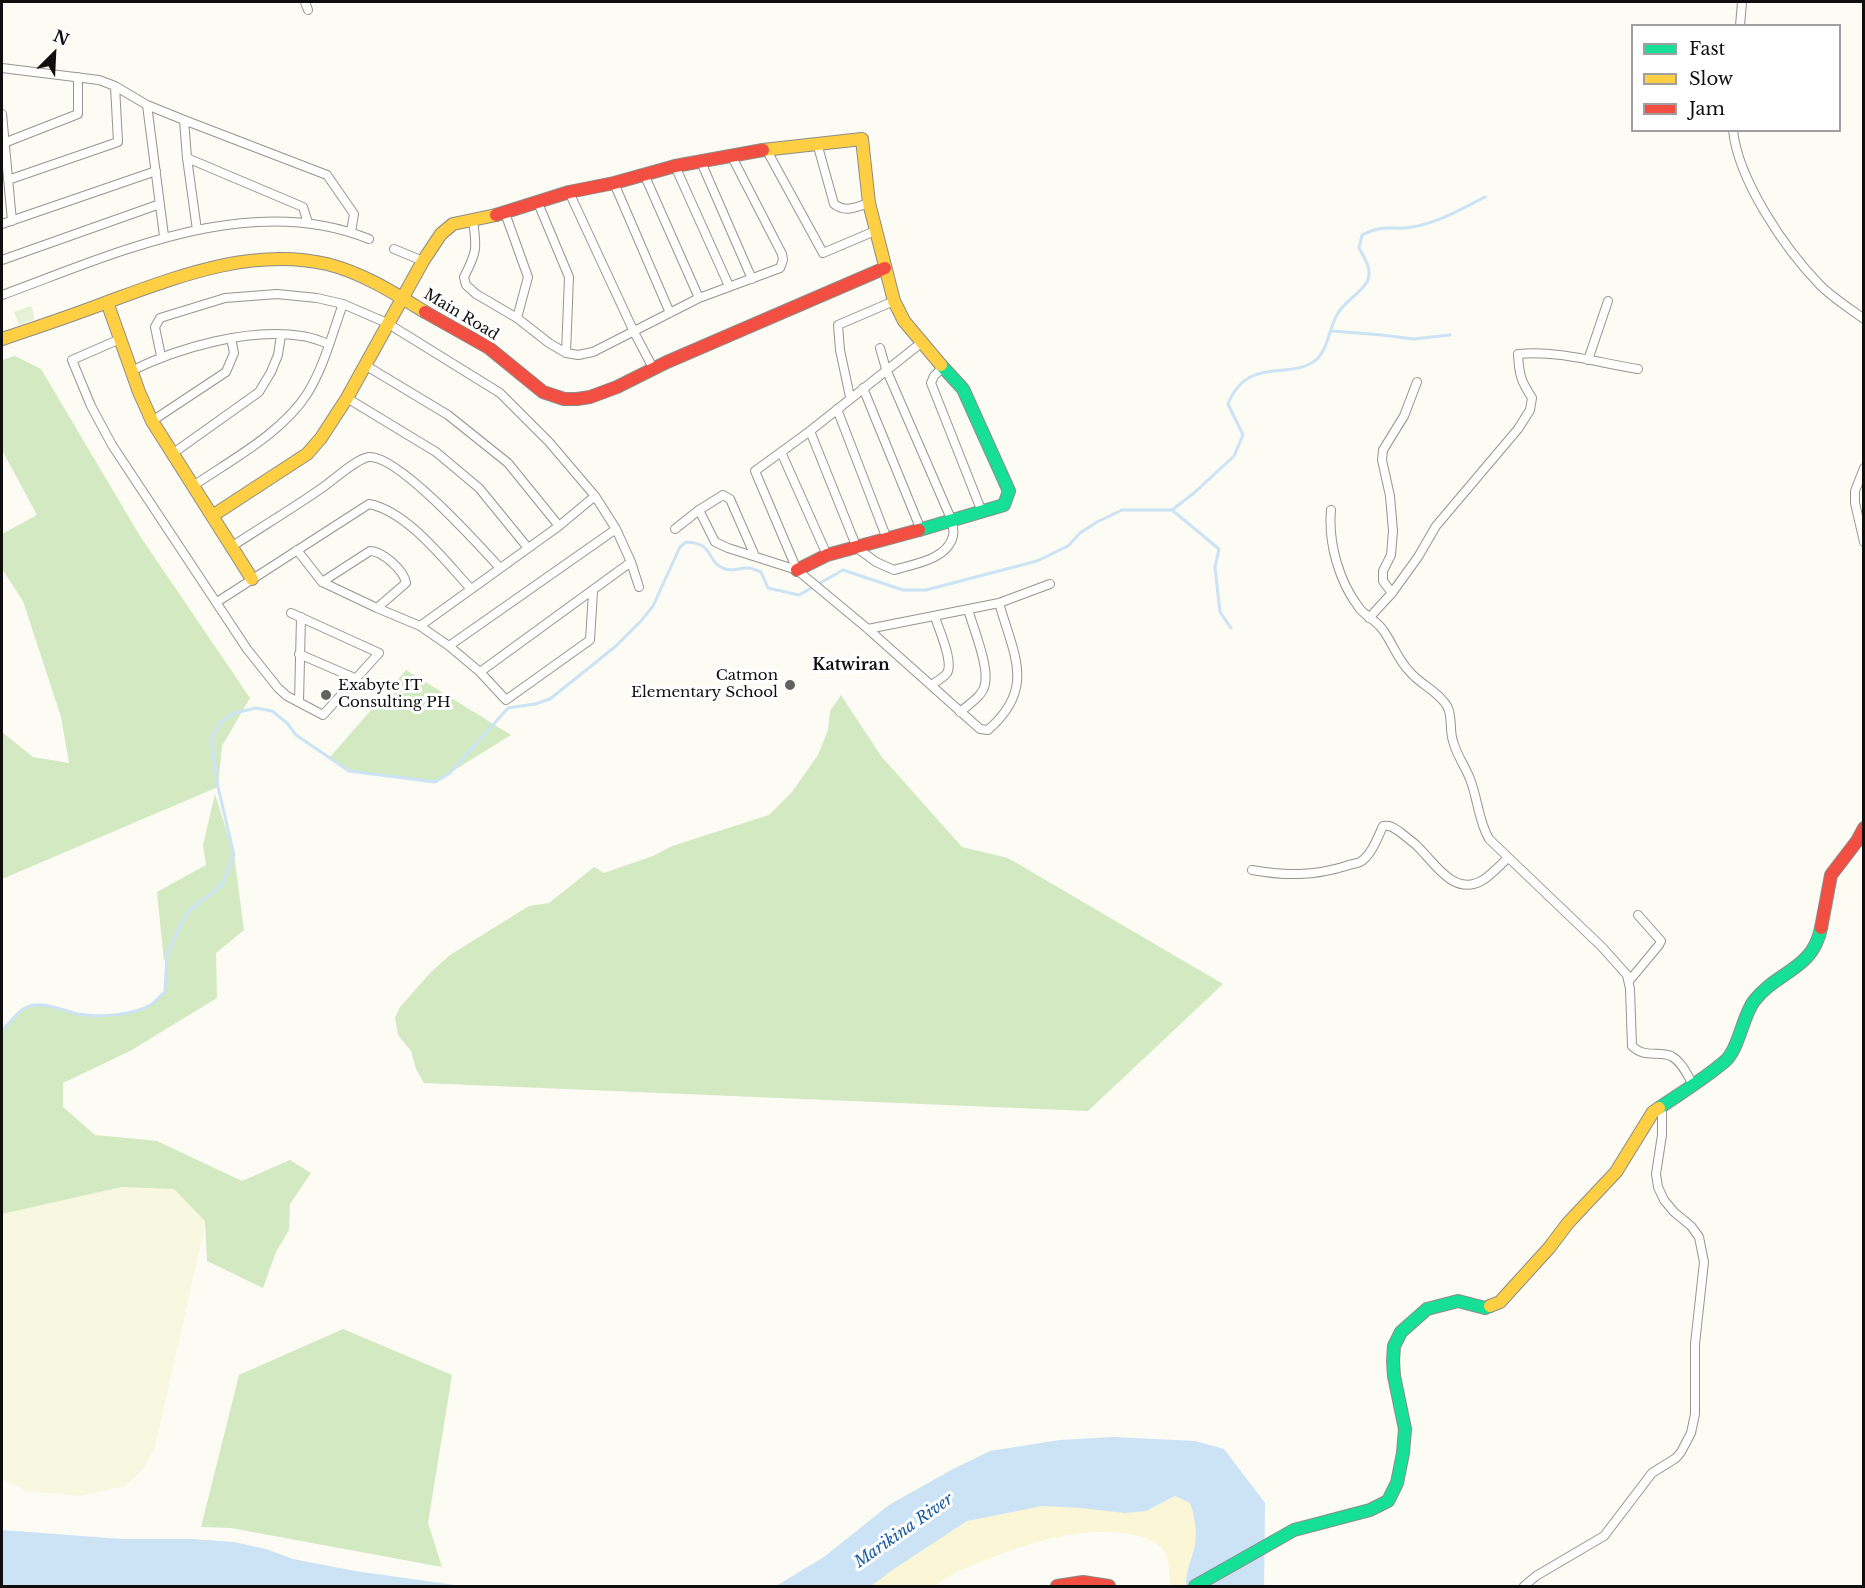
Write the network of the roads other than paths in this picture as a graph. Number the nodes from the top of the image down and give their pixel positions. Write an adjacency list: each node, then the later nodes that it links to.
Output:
1 (1742, 2): 2 (street)
2 (1740, 24)
3 (2, 68): 4 (street)
4 (78, 77): 5 (street); 10 (street)
5 (115, 86): 6 (street); 19 (street)
6 (147, 105): 8 (street); 17 (street)
7 (2, 114): 10 (street)
8 (184, 120): 14 (street); 32 (street)
9 (1733, 132): 50 (street)
10 (4, 143): 19 (street)
11 (817, 143): 12 (street); 23 (street); 23 (street)
12 (766, 149): 13 (street); 31 (street)
13 (731, 155): 15 (street); 39 (street)
14 (187, 158): 28 (street); 30 (street)
15 (700, 162): 16 (street); 39 (street)
16 (675, 166): 18 (street); 40 (street)
17 (156, 171): 24 (street); 26 (street)
18 (644, 174): 20 (street); 43 (street)
19 (8, 180): 26 (street)
20 (614, 183): 21 (street); 48 (street)
21 (569, 192): 22 (street); 52 (street)
22 (538, 202): 25 (street); 60 (street)
23 (869, 203): 31 (street)
24 (160, 204): 33 (street); 36 (street)
25 (505, 213): 27 (street); 49 (street)
26 (12, 221): 29 (street)
27 (473, 221): 37 (street); 49 (street)
28 (308, 223): 30 (street); 32 (street)
29 (2, 224)
30 (197, 230): 33 (street)
31 (875, 231): 38 (street)
32 (351, 232): 34 (street)
33 (164, 236): 41 (street)
34 (369, 239)
35 (394, 249): 37 (street)
36 (2, 260)
37 (423, 261): 42 (street)
38 (885, 268): 44 (street); 64 (street, Main Road)
39 (752, 279): 40 (street)
40 (729, 286): 43 (street)
41 (2, 295)
42 (403, 297): 46 (street, Main Road); 51 (street); 64 (street, Main Road)
43 (699, 298): 48 (street)
44 (894, 301): 57 (street); 72 (street)
45 (1608, 301): 62 (street)
46 (107, 302): 55 (street, Main Road); 56 (street)
47 (343, 304): 51 (street); 58 (street); 61 (street)
48 (670, 313): 52 (street)
49 (517, 318): 60 (street)
50 (1863, 319)
51 (387, 323): 63 (street); 80 (street)
52 (634, 332): 60 (street); 64 (street)
53 (281, 335): 54 (street); 58 (street); 77 (street)
54 (231, 338): 61 (street); 74 (street)
55 (2, 339)
56 (120, 339): 68 (street); 108 (street)
57 (921, 343): 65 (street); 66 (street)
58 (329, 344): 79 (street)
59 (880, 348): 66 (street)
60 (566, 353)
61 (161, 356): 68 (street)
62 (1588, 360): 67 (street); 107 (street)
63 (365, 365): 71 (street); 86 (street)
64 (653, 368)
65 (943, 368): 83 (street); 83 (street)
66 (886, 369): 70 (street); 85 (street)
67 (1638, 369)
68 (131, 371): 74 (street)
69 (1417, 382): 107 (street)
70 (863, 388): 72 (street); 89 (street)
71 (347, 398): 84 (street); 93 (street)
72 (850, 398): 73 (street)
73 (837, 409): 75 (street); 90 (street)
74 (152, 421): 77 (street)
75 (810, 431): 76 (street); 94 (street)
76 (781, 452): 96 (street); 100 (street)
77 (172, 454): 79 (street)
78 (1863, 468): 91 (street)
79 (193, 486): 84 (street)
80 (595, 496): 86 (street); 87 (street)
81 (699, 510): 88 (street); 97 (street); 97 (street)
82 (1330, 510): 115 (street)
83 (982, 512): 85 (street)
84 (212, 516): 92 (street)
85 (952, 521): 89 (street); 94 (street)
86 (559, 526): 93 (street)
87 (616, 529): 98 (street); 118 (street)
88 (675, 529)
89 (921, 530): 90 (street)
90 (887, 539): 94 (street)
91 (1863, 542)
92 (231, 547): 99 (street); 101 (street)
93 (528, 548): 99 (street)
94 (857, 548): 96 (street)
95 (297, 550): 101 (street); 102 (street); 105 (street)
96 (827, 555): 100 (street)
97 (755, 556): 100 (street)
98 (631, 562): 104 (street); 106 (street)
99 (500, 568): 105 (street)
100 (797, 570): 117 (street)
101 (252, 579): 108 (street)
102 (322, 582): 110 (street); 110 (street)
103 (1050, 584): 109 (street)
104 (639, 587)
105 (471, 589): 116 (street)
106 (593, 592): 120 (street); 120 (street)
107 (1392, 593): 115 (street)
108 (217, 602): 123 (street)
109 (999, 603): 111 (street); 124 (street)
110 (377, 608): 116 (street)
111 (968, 609): 114 (street); 124 (street)
112 (291, 613): 113 (street)
113 (301, 617): 119 (street); 121 (street)
114 (935, 617): 117 (street); 122 (street)
115 (1369, 618): 126 (street)
116 (420, 626): 118 (street)
117 (868, 629): 122 (street)
118 (449, 646): 120 (street)
119 (299, 654): 121 (street); 123 (street)
120 (480, 672)
121 (357, 679): 123 (street)
122 (931, 685): 124 (street)
123 (299, 702)
124 (960, 712)
125 (1863, 828): 130 (street)
126 (1508, 858): 127 (street); 129 (street)
127 (1252, 870)
128 (1638, 915): 129 (street)
129 (1629, 981): 130 (street)
130 (1692, 1083): 131 (street)
131 (1662, 1105): 134 (street); 135 (street)
132 (1057, 1587): 133 (street)
133 (1109, 1587)
134 (1195, 1587)
135 (1524, 1587)

